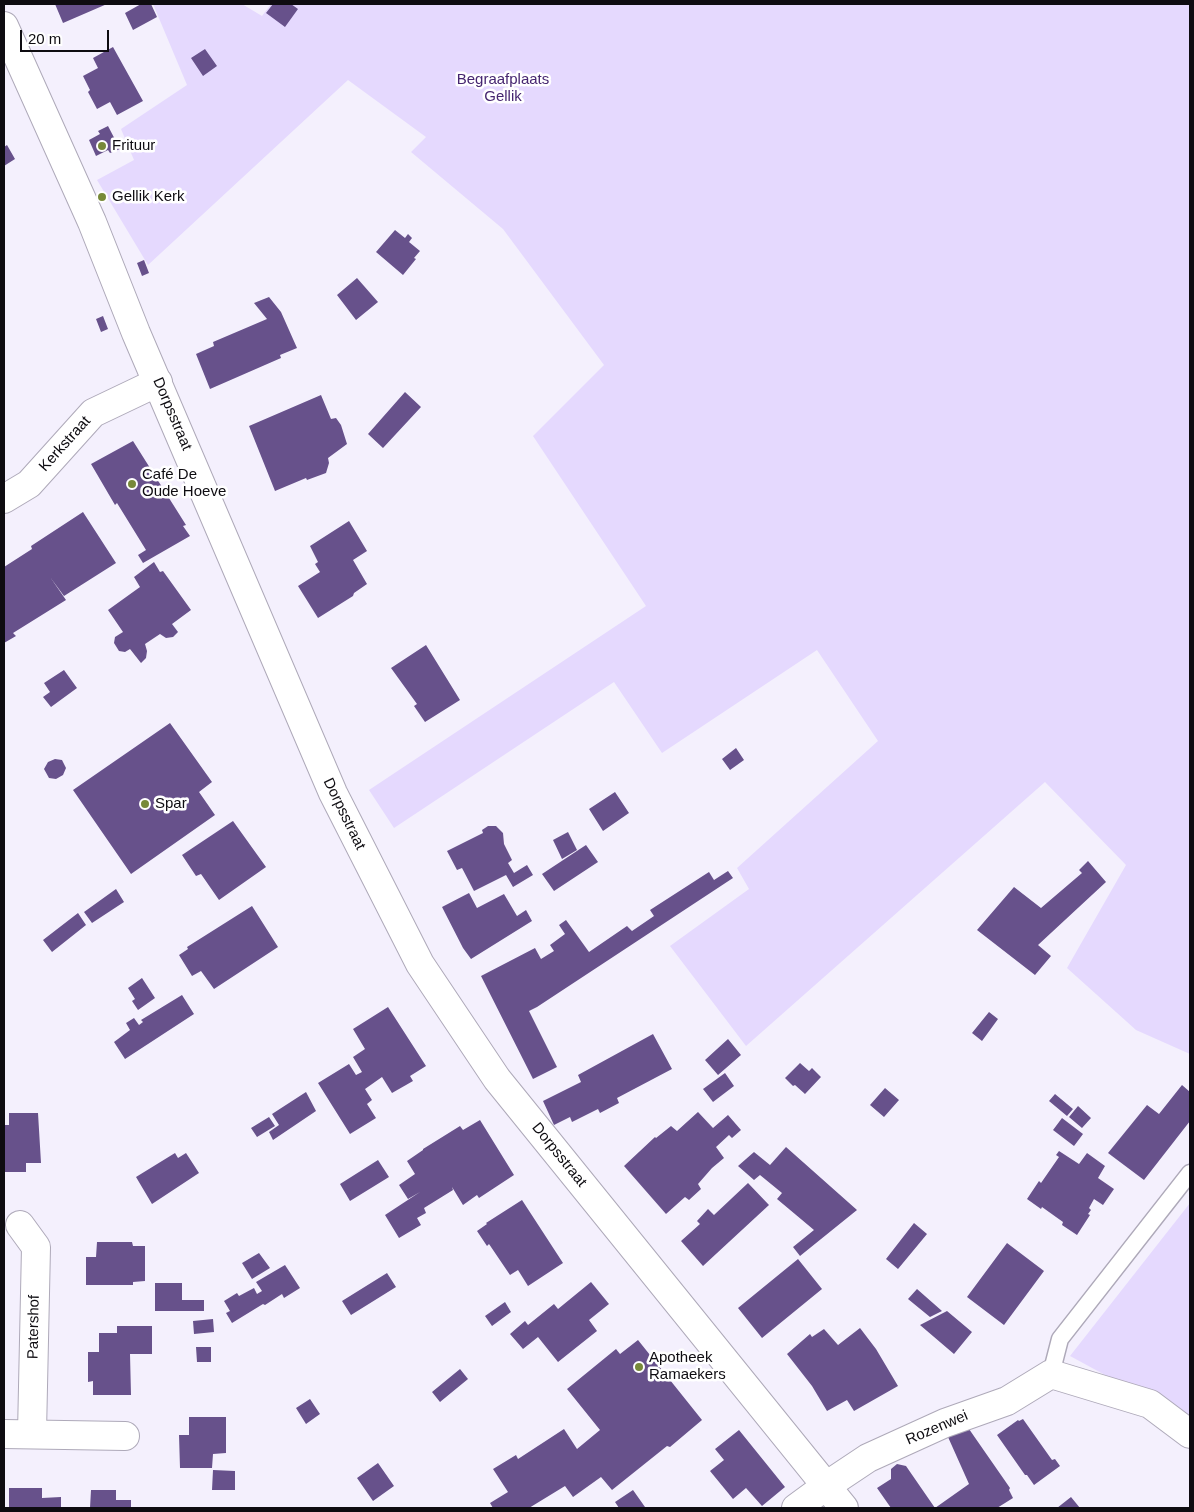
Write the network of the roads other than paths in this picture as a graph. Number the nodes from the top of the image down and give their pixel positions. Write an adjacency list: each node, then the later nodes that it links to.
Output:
1 (4, 26): 2 (street, Dorpsstraat)
2 (158, 382): 3 (street, Kerkstraat); 11 (street, Dorpsstraat)
3 (4, 499)
4 (1190, 1173): 6 (lane)
5 (20, 1225): 7 (street, Patershof)
6 (1051, 1374): 9 (street); 11 (street, Rozenwei)
7 (32, 1433): 8 (street); 10 (street)
8 (4, 1434)
9 (1190, 1434)
10 (124, 1436)
11 (826, 1486): 12 (street, Rozenwei); 13 (street, Dorpsstraat)
12 (796, 1508)
13 (844, 1508)

